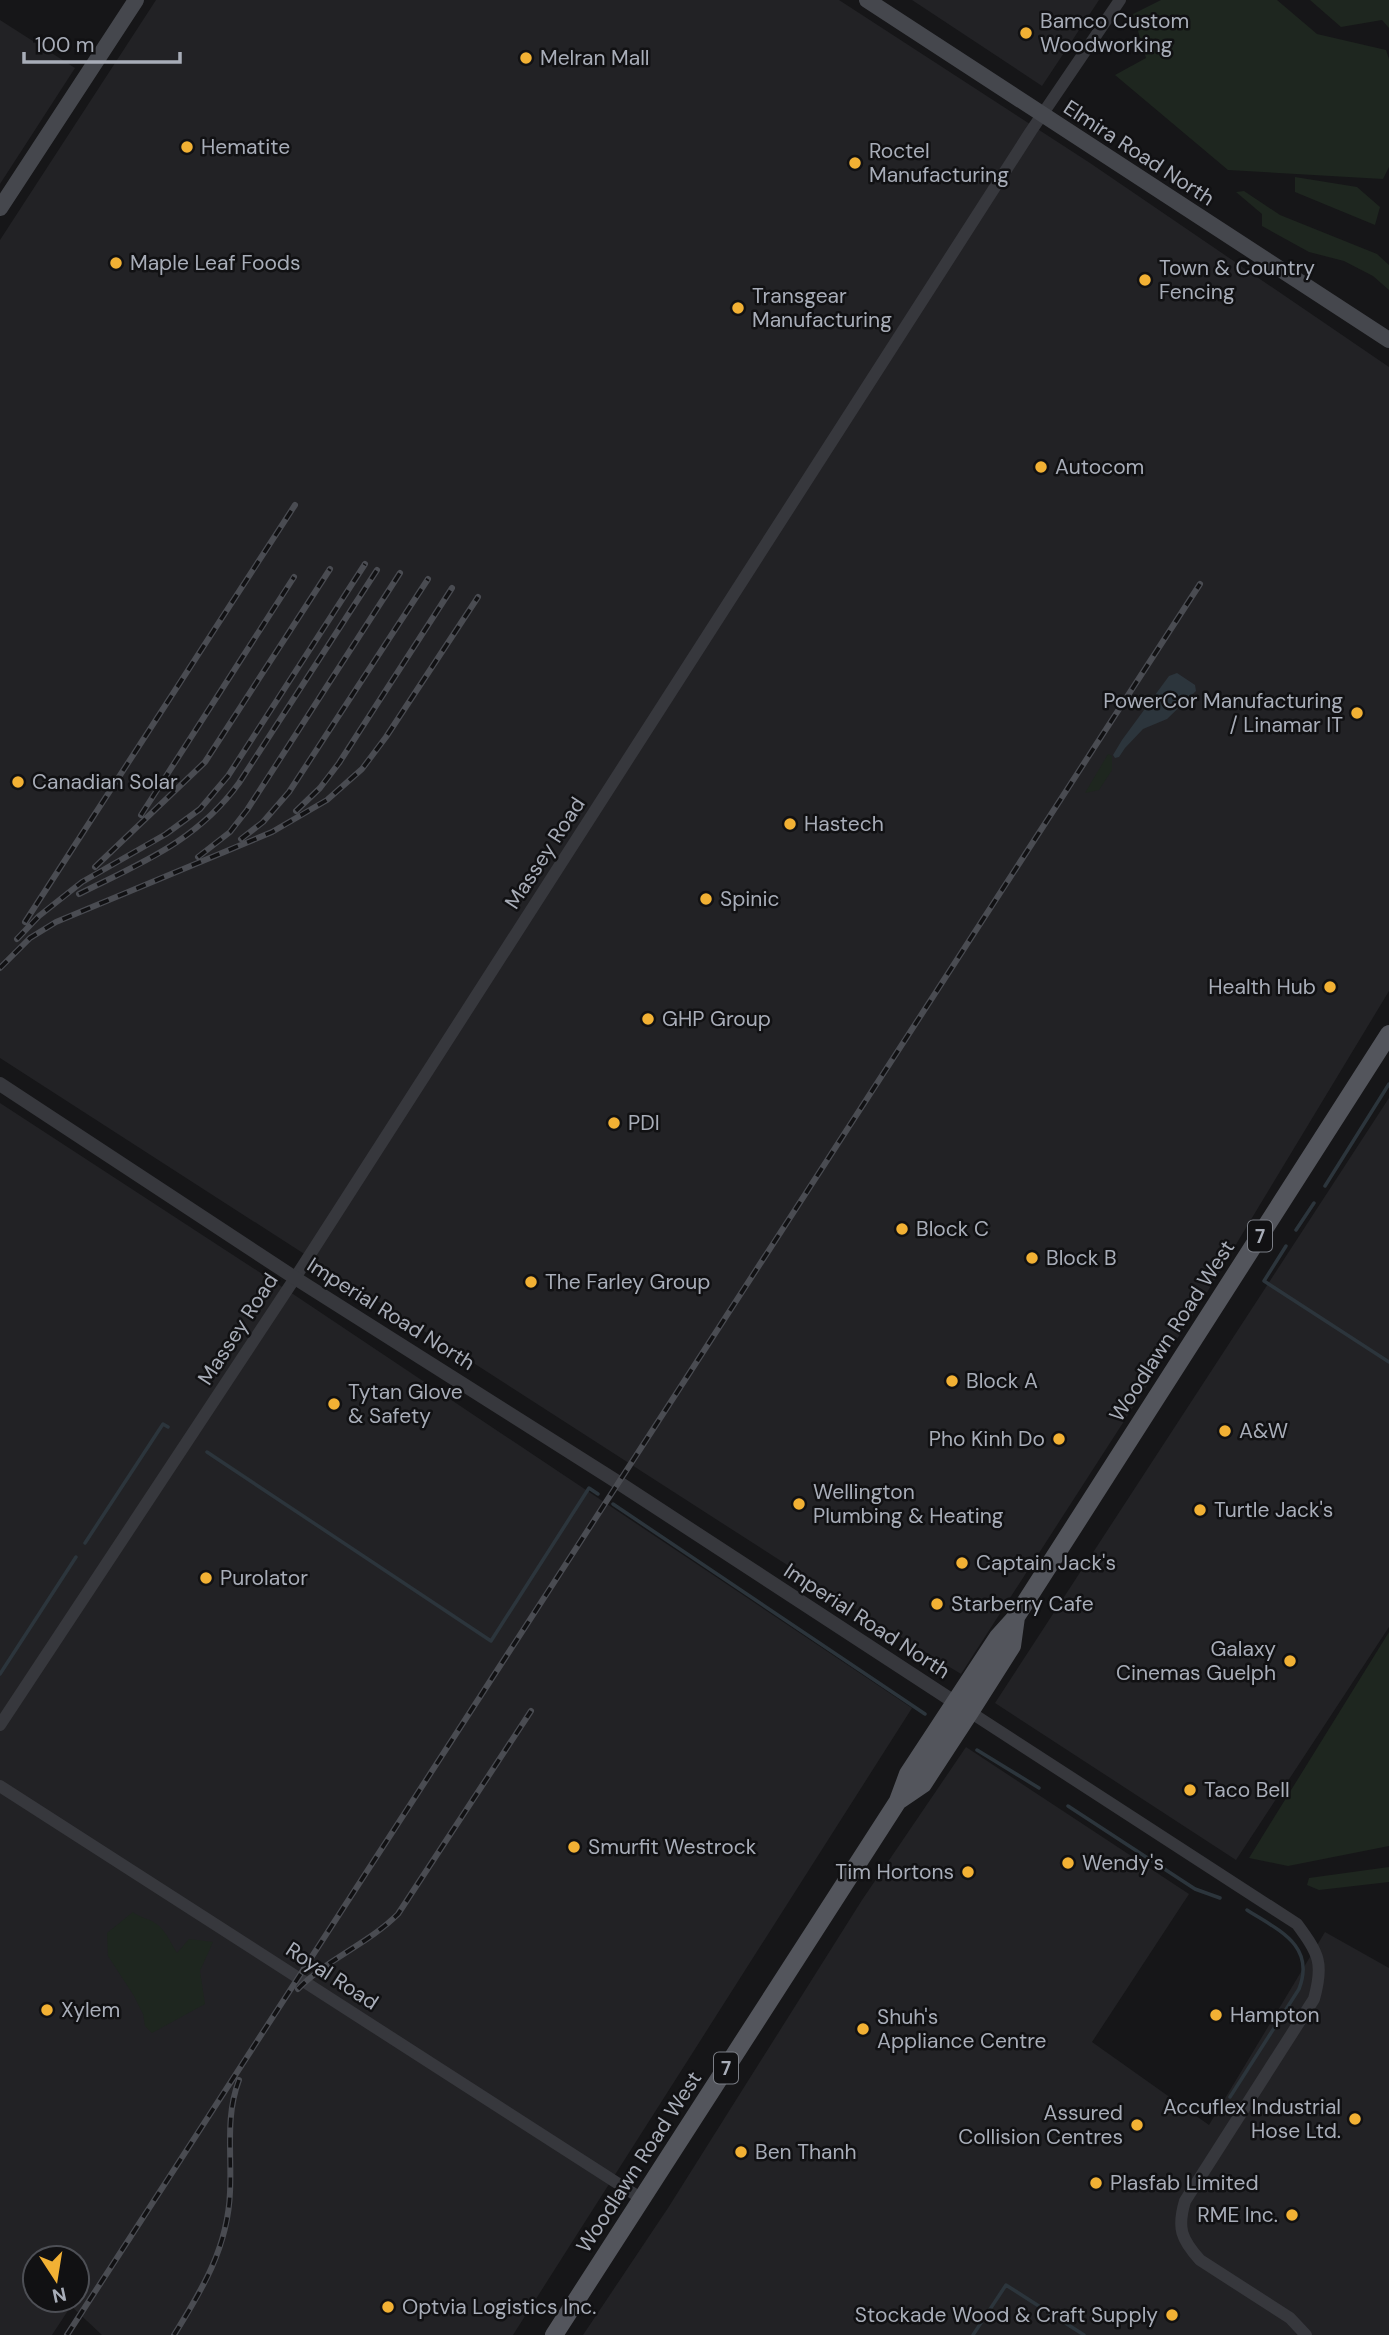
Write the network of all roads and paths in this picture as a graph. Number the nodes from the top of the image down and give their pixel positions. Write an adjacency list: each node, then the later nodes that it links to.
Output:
1 (136, 0): 5 (main road)
2 (867, 0): 4 (main road, Elmira Road North)
3 (1120, 0): 4 (street, Massey Road)
4 (1042, 115): 6 (main road, Elmira Road North); 9 (street, Massey Road)
5 (0, 208)
6 (1389, 340)
7 (1389, 1034): 10 (main road, Woodlawn Road West / 7)
8 (0, 1084): 9 (street, Imperial Road North)
9 (295, 1278): 11 (street, Imperial Road North); 13 (street, Massey Road)
10 (1017, 1617): 11 (main road, Woodlawn Road West / 7); 12 (main road, Woodlawn Road West / 7)
11 (955, 1702): 12 (street, Imperial Road North); 15 (main road, Woodlawn Road West / 7)
12 (970, 1713): 15 (main road, Woodlawn Road West / 7); 18 (street, Imperial Road North)
13 (0, 1725)
14 (0, 1786): 16 (street, Royal Road)
15 (898, 1801): 16 (main road, Woodlawn Road West / 7)
16 (642, 2199): 17 (main road, Woodlawn Road West / 7)
17 (554, 2335)
18 (1306, 2335)

